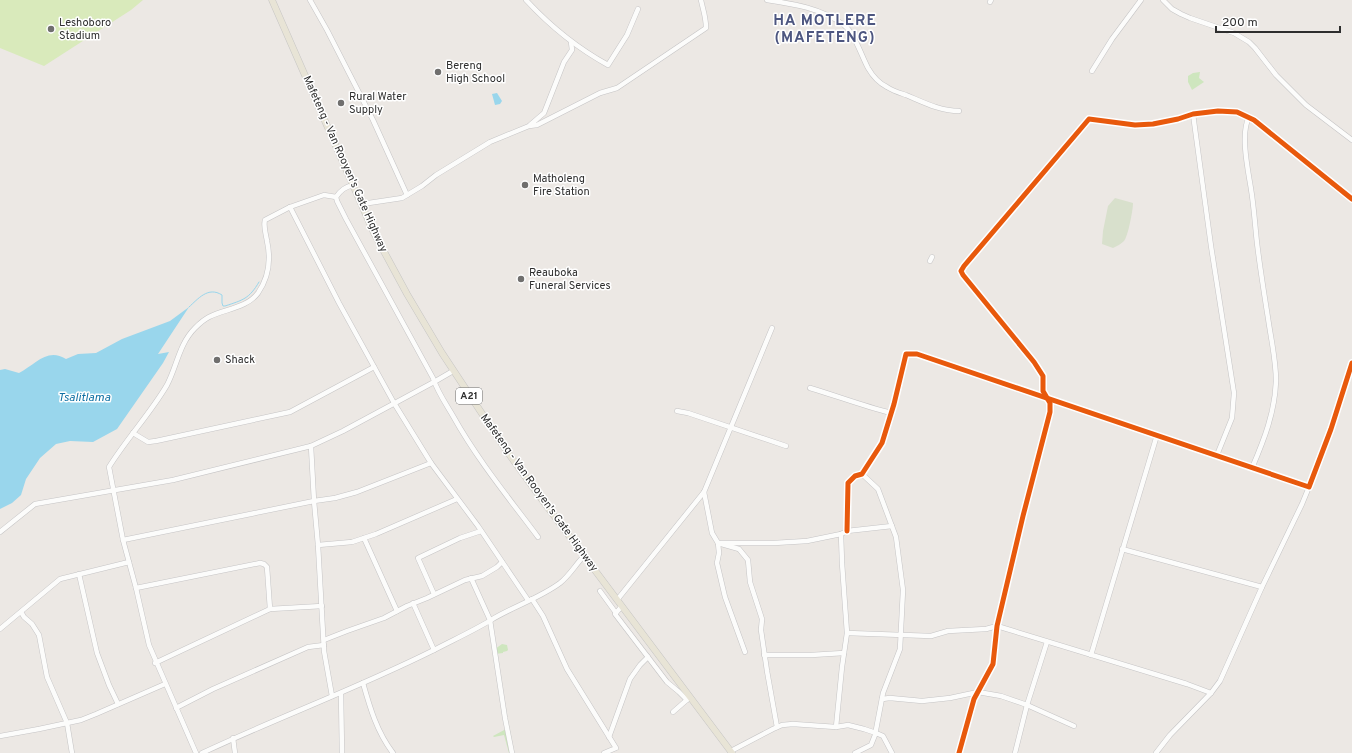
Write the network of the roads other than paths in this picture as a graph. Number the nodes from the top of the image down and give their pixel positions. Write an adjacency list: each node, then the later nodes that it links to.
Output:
1 (272, 0): 16 (main road, Mafeteng - Van Rooyen's Gate Highway / A21)
2 (310, 0): 17 (street)
3 (526, 0): 9 (street)
4 (702, 0): 14 (street)
5 (767, 0): 11 (street)
6 (1141, 0): 10 (street)
7 (1163, 0): 15 (street)
8 (638, 9): 9 (street)
9 (571, 42): 14 (street)
10 (1092, 71)
11 (959, 111)
12 (1193, 114): 13 (street); 28 (street); 37 (street)
13 (1249, 117): 19 (street); 39 (street)
14 (529, 126): 17 (street)
15 (1352, 140)
16 (353, 185): 18 (street); 20 (main road, Mafeteng - Van Rooyen's Gate Highway / A21)
17 (407, 195): 20 (street)
18 (336, 197): 21 (street); 26 (street)
19 (1352, 199)
20 (362, 204): 25 (main road, Mafeteng - Van Rooyen's Gate Highway / A21)
21 (290, 207): 24 (street); 33 (street)
22 (772, 328): 32 (street)
23 (1352, 363): 41 (street)
24 (374, 367): 29 (street); 33 (street)
25 (453, 371): 26 (street); 57 (main road, Mafeteng - Van Rooyen's Gate Highway / A21)
26 (434, 382): 29 (street); 51 (street)
27 (810, 388): 31 (street)
28 (1046, 397): 31 (street); 34 (street); 76 (street)
29 (394, 403): 35 (street); 38 (street)
30 (677, 411): 32 (street)
31 (891, 413): 40 (street)
32 (730, 427): 36 (street); 43 (street)
33 (133, 433): 42 (street)
34 (1157, 435): 37 (street); 56 (street)
35 (311, 446): 42 (street); 45 (street)
36 (786, 446)
37 (1217, 455): 39 (street)
38 (430, 463): 44 (street); 45 (street)
39 (1252, 468): 41 (street)
40 (862, 474): 46 (street); 48 (street)
41 (1309, 487): 62 (street)
42 (113, 491): 49 (street); 53 (street)
43 (704, 492): 54 (street); 67 (street)
44 (457, 499): 47 (street); 52 (street)
45 (314, 501): 53 (street); 55 (street)
46 (892, 526): 48 (street); 79 (street)
47 (481, 531): 59 (street); 65 (street)
48 (847, 531): 50 (street)
49 (0, 532)
50 (841, 534): 54 (street); 78 (street)
51 (538, 537)
52 (364, 538): 55 (street); 72 (street)
53 (123, 540): 58 (street)
54 (718, 543): 83 (street); 86 (street)
55 (318, 545): 69 (street)
56 (1122, 549): 62 (street); 85 (street)
57 (584, 556): 66 (street); 67 (main road, Mafeteng - Van Rooyen's Gate Highway / A21)
58 (129, 562): 60 (street); 63 (street)
59 (502, 562): 61 (street); 66 (street)
60 (79, 574): 73 (street); 97 (street)
61 (471, 578): 65 (street); 75 (street)
62 (1262, 587): 93 (street)
63 (136, 588): 71 (street); 88 (street)
64 (600, 591): 74 (street)
65 (434, 594): 68 (street)
66 (530, 600): 75 (street); 107 (street)
67 (617, 600): 70 (main road, Mafeteng - Van Rooyen's Gate Highway / A21)
68 (413, 603): 72 (street); 82 (street)
69 (322, 606): 71 (street); 81 (street)
70 (622, 606): 74 (street); 95 (main road, Mafeteng - Van Rooyen's Gate Highway / A21)
71 (270, 609): 88 (street)
72 (397, 611): 81 (street)
73 (21, 612): 77 (street); 101 (street)
74 (616, 613): 87 (street)
75 (490, 620): 82 (street); 117 (street)
76 (997, 626): 79 (street); 80 (street); 91 (street)
77 (0, 629)
78 (847, 633): 79 (street); 84 (street)
79 (901, 636): 96 (street)
80 (1047, 642): 85 (street); 98 (street)
81 (324, 643): 94 (street); 99 (street)
82 (434, 650): 89 (street)
83 (745, 652)
84 (844, 653): 86 (street); 104 (street)
85 (1091, 655): 93 (street)
86 (764, 656): 103 (street)
87 (648, 657): 95 (street); 107 (street)
88 (155, 662): 90 (street)
89 (363, 683): 92 (street); 116 (street)
90 (165, 684): 97 (street); 99 (street)
91 (978, 692): 96 (street); 98 (street); 121 (street)
92 (341, 693): 94 (street); 115 (street)
93 (1211, 693): 123 (street)
94 (332, 696): 108 (street)
95 (688, 699): 100 (street); 110 (main road, Mafeteng - Van Rooyen's Gate Highway / A21)
96 (882, 699): 105 (street)
97 (118, 704): 101 (street)
98 (1027, 705): 102 (street); 122 (street)
99 (176, 708): 112 (street)
100 (673, 712)
101 (68, 723): 106 (street); 111 (street)
102 (1074, 726)
103 (777, 727): 104 (street); 110 (street)
104 (836, 727): 105 (street)
105 (876, 732): 119 (street); 120 (street)
106 (0, 736)
107 (609, 737): 109 (street)
108 (233, 738): 113 (street); 114 (street)
109 (614, 751): 118 (street)
110 (731, 752)
111 (72, 753)
112 (196, 753)
113 (202, 753)
114 (235, 753)
115 (342, 753)
116 (393, 753)
117 (512, 753)
118 (604, 753)
119 (855, 753)
120 (892, 753)
121 (960, 753)
122 (1015, 753)
123 (1156, 753)

